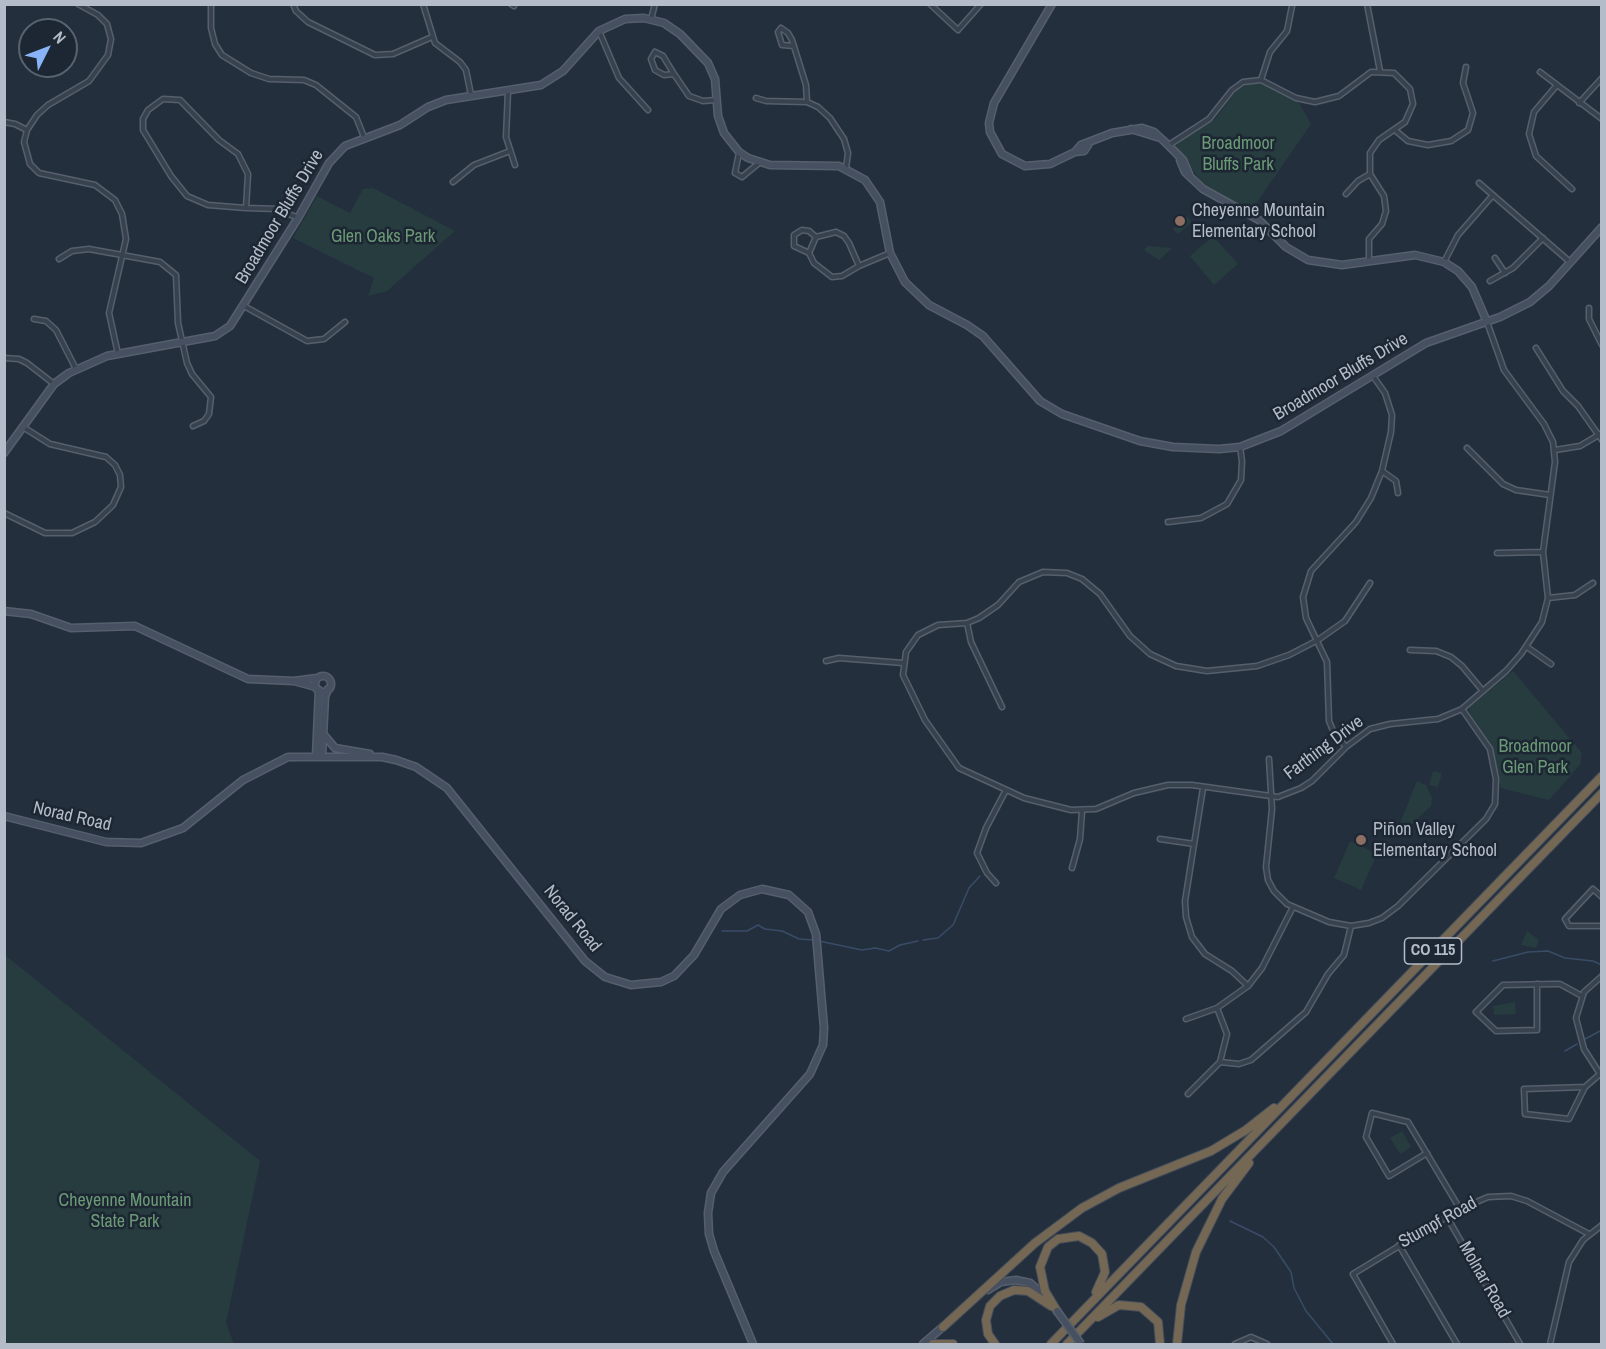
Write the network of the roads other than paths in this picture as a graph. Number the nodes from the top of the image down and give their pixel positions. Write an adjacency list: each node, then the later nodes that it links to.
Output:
1 (78, 4): 31 (street)
2 (211, 4): 33 (street)
3 (293, 4): 13 (street)
4 (423, 4): 13 (street)
5 (655, 4): 11 (street)
6 (930, 4): 7 (street)
7 (981, 4)
8 (1052, 4): 34 (street)
9 (1367, 4): 16 (street)
10 (1292, 6): 20 (street)
11 (651, 19): 12 (street, Broadmoor Bluffs Drive); 25 (street)
12 (599, 31): 22 (street, Broadmoor Bluffs Drive); 28 (street)
13 (432, 37): 23 (street)
14 (794, 46): 14 (street); 26 (street)
15 (1466, 67): 32 (street)
16 (1380, 70): 20 (street); 32 (street)
17 (1540, 72): 21 (street)
18 (674, 74): 18 (street); 25 (street)
19 (1602, 78): 27 (street)
20 (1262, 80): 34 (street)
21 (1557, 85): 27 (street); 43 (street)
22 (508, 91): 23 (street, Broadmoor Bluffs Drive); 35 (street)
23 (471, 95): 33 (street, Broadmoor Bluffs Drive)
24 (756, 98): 26 (street)
25 (717, 100): 36 (street)
26 (807, 102): 39 (street)
27 (1579, 103): 29 (street)
28 (648, 110)
29 (1602, 119)
30 (4, 122): 31 (street)
31 (27, 130): 53 (street)
32 (1396, 131): 40 (street)
33 (364, 137): 47 (street, Broadmoor Bluffs Drive)
34 (1169, 146): 56 (street)
35 (510, 151): 38 (street); 41 (street)
36 (739, 152): 37 (street); 37 (street)
37 (759, 163): 39 (street)
38 (515, 165)
39 (846, 168): 52 (street, Broadmoor Bluffs Drive)
40 (1370, 174): 44 (street); 56 (street)
41 (453, 182)
42 (1479, 183): 45 (street)
43 (1572, 189)
44 (1346, 194)
45 (1493, 195): 50 (street); 57 (street)
46 (246, 208): 46 (street); 47 (street)
47 (298, 218): 62 (street, Broadmoor Bluffs Drive)
48 (1602, 227): 58 (street, Broadmoor Bluffs Drive)
49 (816, 237): 51 (street); 51 (street); 59 (street)
50 (1543, 238): 58 (street); 60 (street)
51 (809, 253): 59 (street)
52 (890, 253): 59 (street); 78 (street, Broadmoor Bluffs Drive)
53 (124, 256): 55 (street); 67 (street); 70 (street)
54 (1495, 258): 60 (street)
55 (59, 259)
56 (1369, 261): 57 (street)
57 (1444, 262): 66 (street)
58 (1570, 262): 66 (street, Broadmoor Bluffs Drive)
59 (859, 266)
60 (1505, 273): 61 (street)
61 (1490, 281)
62 (244, 306): 65 (street); 67 (street, Broadmoor Bluffs Drive)
63 (1589, 308): 68 (street)
64 (34, 319): 72 (street)
65 (345, 322)
66 (1487, 322): 73 (street, Broadmoor Bluffs Drive); 80 (street)
67 (182, 343): 70 (street, Broadmoor Bluffs Drive); 75 (street)
68 (1602, 345)
69 (1536, 348): 77 (street)
70 (117, 354): 72 (street, Broadmoor Bluffs Drive)
71 (4, 358): 74 (street)
72 (76, 369): 74 (street, Broadmoor Bluffs Drive)
73 (1373, 376): 78 (street, Broadmoor Bluffs Drive); 82 (street)
74 (54, 384): 76 (street, Broadmoor Bluffs Drive)
75 (193, 426)
76 (23, 427): 81 (street, Broadmoor Bluffs Drive); 85 (street)
77 (1601, 436): 80 (street)
78 (1240, 447): 86 (street)
79 (1467, 448): 84 (street)
80 (1555, 450): 84 (street, Farthing Drive)
81 (4, 453)
82 (1382, 471): 83 (street); 94 (street)
83 (1398, 493)
84 (1550, 495): 87 (street, Farthing Drive)
85 (4, 513)
86 (1168, 522)
87 (1543, 552): 88 (street); 91 (street, Farthing Drive)
88 (1497, 553)
89 (1370, 583): 94 (street)
90 (1593, 583): 91 (street)
91 (1548, 598): 95 (street, Farthing Drive)
92 (4, 611): 101 (street)
93 (967, 622): 94 (street); 98 (street); 105 (street)
94 (1318, 640): 108 (street)
95 (1527, 647): 99 (street); 104 (street, Farthing Drive)
96 (1410, 650): 104 (street)
97 (826, 661): 98 (street)
98 (903, 663): 114 (street, Farthing Drive)
99 (1551, 664)
100 (317, 678): 101 (street); 102 (street); 103 (street)
101 (294, 681): 102 (street)
102 (318, 689): 103 (street); 109 (street)
103 (328, 689): 107 (street)
104 (1483, 692): 106 (street, Farthing Drive)
105 (1002, 707)
106 (1462, 709): 108 (street, Farthing Drive); 125 (street)
107 (323, 733): 109 (street); 110 (street)
108 (1346, 747): 116 (street, Farthing Drive)
109 (319, 756): 110 (street, Norad Road); 118 (street, Norad Road)
110 (382, 757): 150 (street, Norad Road)
111 (1269, 759): 116 (street)
112 (1602, 776): 135 (highway, CO 115)
113 (1203, 787): 116 (street, Farthing Drive); 117 (street, Farthing Drive); 120 (street)
114 (1006, 790): 117 (street, Farthing Drive); 122 (street)
115 (1602, 793): 137 (highway, CO 115)
116 (1272, 798): 124 (street)
117 (1082, 810): 121 (street)
118 (4, 816)
119 (1160, 838): 120 (street)
120 (1194, 844): 129 (street)
121 (1072, 868)
122 (996, 883)
123 (1602, 897): 126 (street)
124 (1293, 907): 125 (street); 129 (street)
125 (1351, 926): 133 (street)
126 (1602, 926)
127 (1602, 976): 130 (street)
128 (1537, 984): 128 (street); 130 (street)
129 (1248, 986): 131 (street)
130 (1582, 996): 134 (street)
131 (1217, 1008): 132 (street); 133 (street)
132 (1186, 1019)
133 (1220, 1062): 138 (street)
134 (1601, 1075): 136 (street)
135 (1310, 1077): 146 (highway, CO 115); 147 (highway)
136 (1585, 1087): 136 (street)
137 (1313, 1090): 148 (highway, CO 115); 158 (highway)
138 (1188, 1094)
139 (1427, 1153): 139 (street); 140 (street)
140 (1460, 1209): 141 (street, Stumpf Road); 143 (street, Stumpf Road)
141 (1447, 1217): 144 (street, Stumpf Road); 163 (street, Molnar Road)
142 (1602, 1225): 143 (street)
143 (1589, 1234): 164 (street)
144 (1399, 1245): 161 (street, Stumpf Road); 162 (street)
145 (1057, 1311): 146 (highway); 147 (street); 154 (highway); 156 (street, bridge)
146 (1073, 1321): 155 (highway, CO 115)
147 (943, 1327): 151 (street)
148 (1080, 1330): 149 (highway, CO 115); 157 (highway)
149 (1068, 1343)
150 (753, 1344)
151 (923, 1344)
152 (933, 1344): 153 (highway)
153 (953, 1344)
154 (995, 1344)
155 (1048, 1344)
156 (1081, 1344)
157 (1160, 1344)
158 (1177, 1344)
159 (1235, 1344): 160 (street)
160 (1267, 1344)
161 (1393, 1344)
162 (1457, 1344)
163 (1520, 1344)
164 (1550, 1344)

